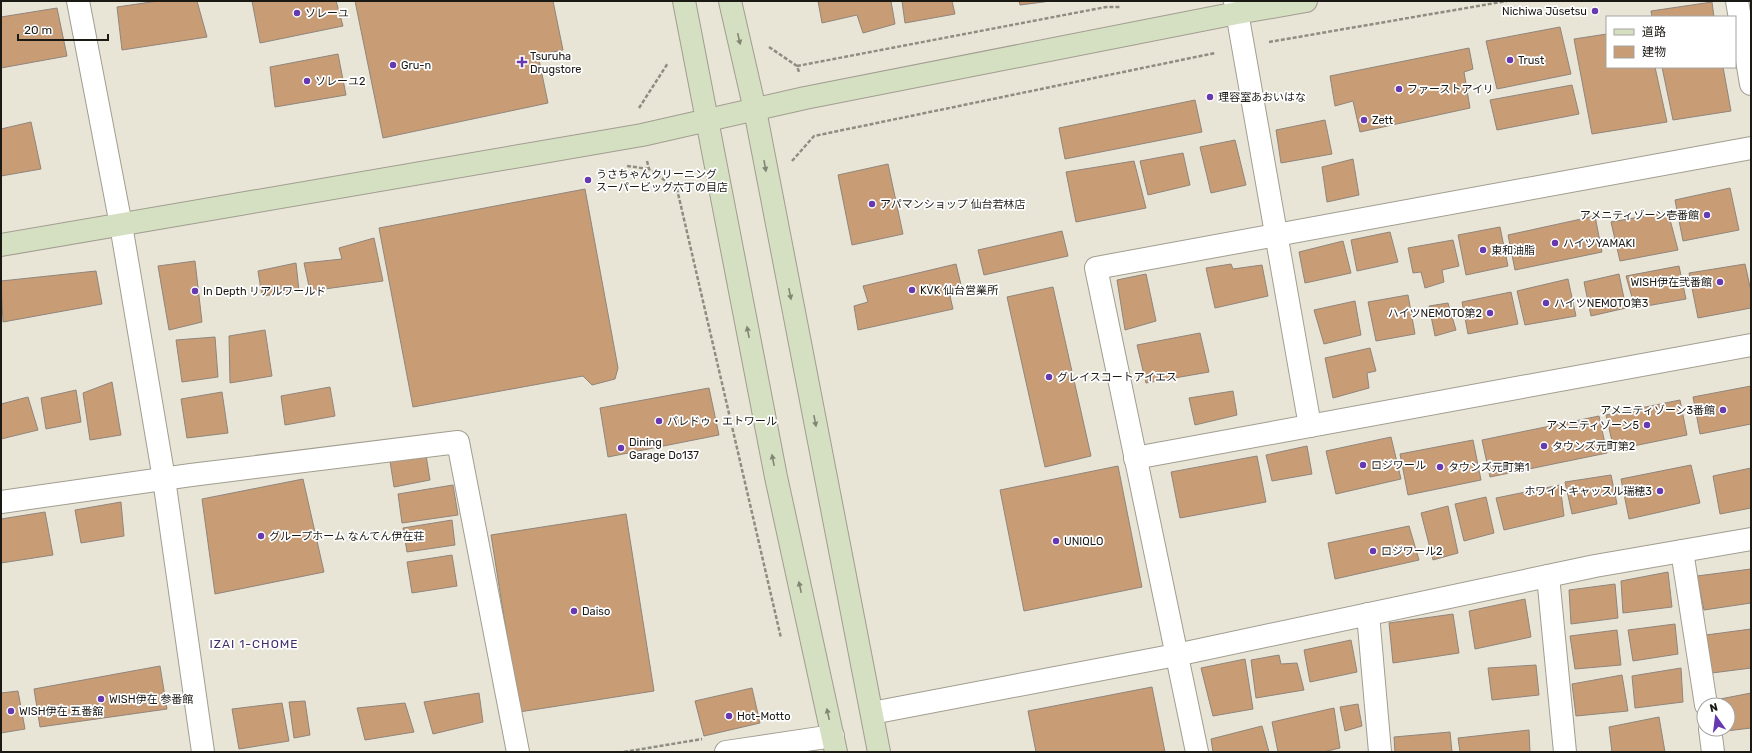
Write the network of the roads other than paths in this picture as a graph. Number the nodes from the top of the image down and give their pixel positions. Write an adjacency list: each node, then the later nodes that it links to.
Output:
1 (78, 1): 11 (street)
2 (684, 1): 9 (street)
3 (730, 1): 8 (street, one-way to 8)
4 (1306, 1): 6 (street)
5 (1736, 1): 7 (street)
6 (1236, 7): 8 (street); 12 (street)
7 (1751, 84)
8 (755, 110): 9 (street); 25 (street, one-way to 25)
9 (707, 121): 11 (street); 27 (street, one-way to 9)
10 (1751, 148): 12 (street)
11 (121, 225): 13 (street); 17 (street)
12 (1276, 235): 15 (street); 16 (street)
13 (1, 245)
14 (1751, 345): 15 (street)
15 (1310, 426): 16 (street)
16 (1135, 458): 23 (street)
17 (164, 479): 18 (street); 28 (street); 29 (street)
18 (1, 502)
19 (1751, 539): 20 (street)
20 (1682, 551): 21 (street); 24 (street)
21 (1548, 576): 22 (street); 34 (street)
22 (1368, 614): 23 (street); 33 (street)
23 (1176, 655): 25 (street); 32 (street)
24 (1705, 697)
25 (872, 713): 31 (street)
26 (1711, 737): 35 (street)
27 (835, 744): 30 (street)
28 (203, 752)
29 (518, 752)
30 (726, 752)
31 (879, 752)
32 (1196, 752)
33 (1380, 752)
34 (1565, 752)
35 (1714, 752)

